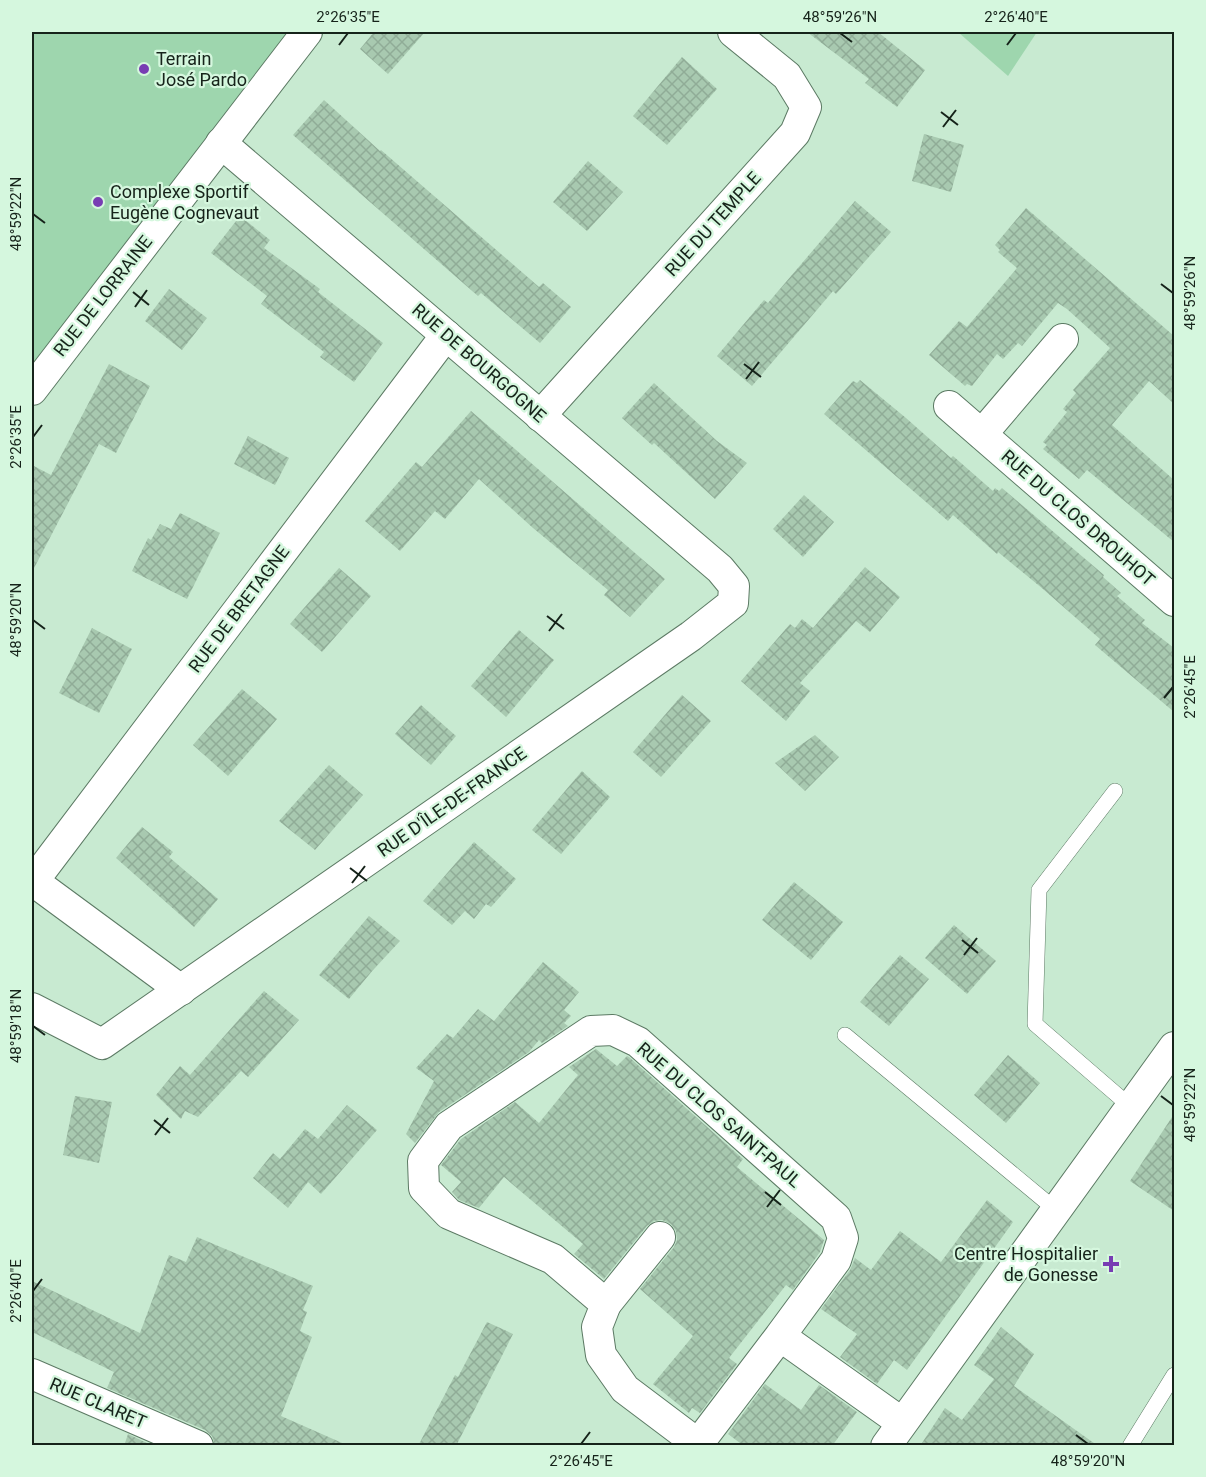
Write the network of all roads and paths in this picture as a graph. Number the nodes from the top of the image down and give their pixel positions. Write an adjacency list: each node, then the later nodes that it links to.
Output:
1 (307, 32): 3 (street, RUE DE LORRAINE)
2 (733, 32): 8 (street, RUE DU TEMPLE)
3 (221, 143): 4 (street, RUE DE BOURGOGNE); 6 (street, RUE DE LORRAINE)
4 (446, 335): 8 (street, RUE DE BOURGOGNE); 13 (street, RUE DE BRETAGNE)
5 (1063, 339): 9 (street)
6 (32, 390)
7 (949, 406): 9 (street, RUE DU CLOS DROUHOT)
8 (540, 416): 10 (street, RUE DE BOURGOGNE)
9 (982, 434): 11 (street, RUE DU CLOS DROUHOT)
10 (734, 586): 14 (street, RUE D'ÎLE-DE-FRANCE)
11 (1174, 601)
12 (1115, 791): 18 (lane)
13 (32, 882): 14 (street)
14 (181, 990): 15 (street, RUE D'ÎLE-DE-FRANCE)
15 (32, 1008)
16 (845, 1035): 19 (lane)
17 (1174, 1047): 18 (street)
18 (1131, 1107): 19 (street)
19 (1056, 1210): 25 (street)
20 (660, 1237): 21 (street, RUE DU CLOS SAINT-PAUL)
21 (606, 1304): 22 (street, RUE DU CLOS SAINT-PAUL); 22 (street, RUE DU CLOS SAINT-PAUL)
22 (780, 1336): 25 (street)
23 (32, 1374): 26 (street, RUE CLARET)
24 (1174, 1375): 27 (lane)
25 (893, 1434)
26 (198, 1446)
27 (1130, 1446)

